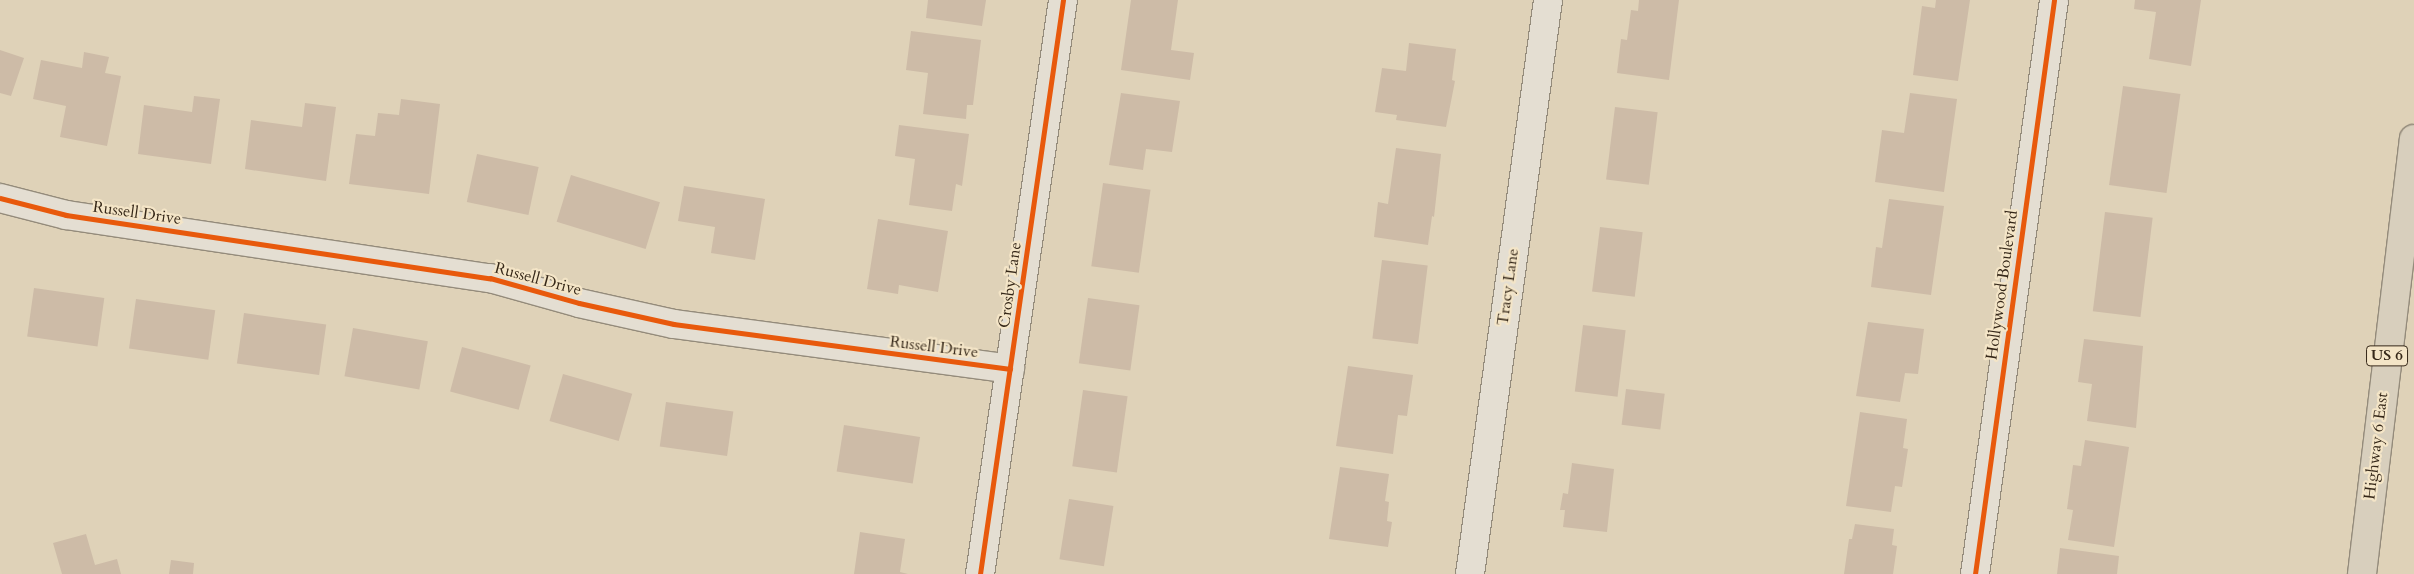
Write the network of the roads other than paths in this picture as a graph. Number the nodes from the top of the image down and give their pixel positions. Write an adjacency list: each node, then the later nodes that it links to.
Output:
1 (1063, 0): 6 (street, Crosby Lane)
2 (1548, 0): 8 (street, Tracy Lane)
3 (2054, 0): 9 (street, Hollywood Boulevard)
4 (2414, 139): 10 (main road, Highway 6 East / US 6)
5 (0, 198): 6 (street, Russell Drive)
6 (1010, 369): 7 (street, Crosby Lane)
7 (980, 574)
8 (1470, 574)
9 (1975, 574)
10 (2362, 574)

